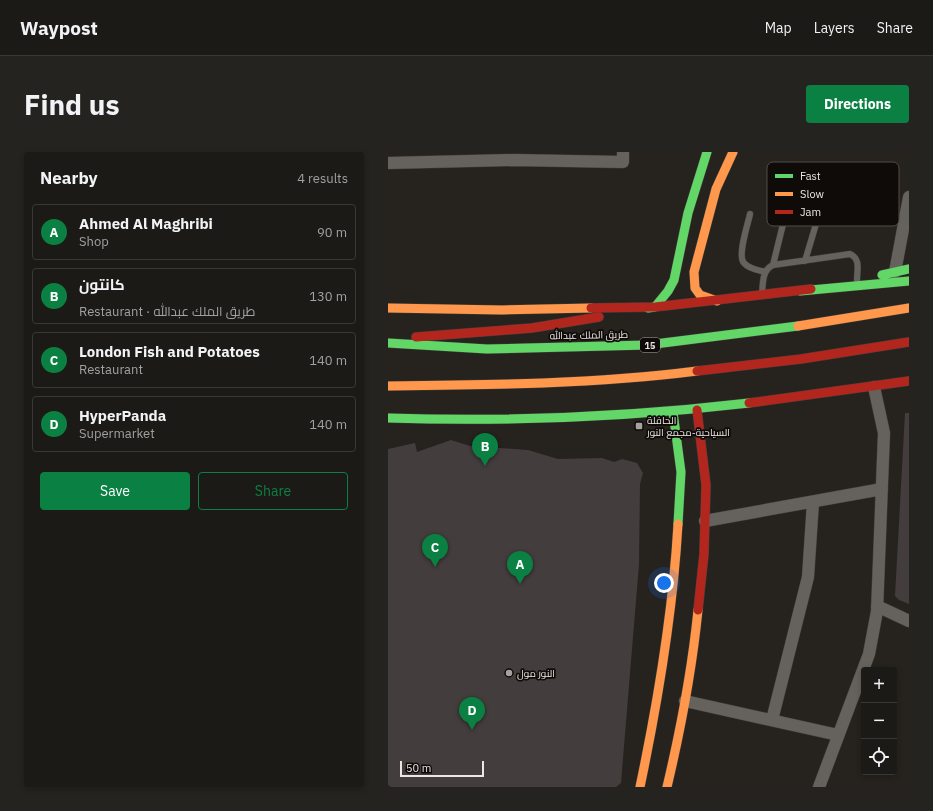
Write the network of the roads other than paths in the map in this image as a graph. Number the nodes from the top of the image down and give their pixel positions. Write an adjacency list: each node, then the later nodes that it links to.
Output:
1 (623, 152): 4 (street)
2 (707, 152): 7 (main road)
3 (734, 152): 7 (main road)
4 (514, 156): 5 (street)
5 (388, 163)
6 (909, 197): 15 (street)
7 (699, 211): 20 (main road); 21 (main road)
8 (750, 214): 14 (lane)
9 (782, 226): 12 (lane)
10 (816, 226): 11 (lane)
11 (806, 261): 12 (lane); 16 (lane)
12 (772, 265): 14 (lane)
13 (909, 269): 15 (main road)
14 (765, 272): 19 (lane)
15 (895, 272): 16 (main road)
16 (857, 280): 18 (main road)
17 (909, 281): 18 (main road)
18 (800, 291): 19 (main road)
19 (761, 296): 20 (main road)
20 (717, 301): 21 (main road)
21 (655, 307): 22 (main road); 24 (main road)
22 (388, 308)
23 (909, 308): 26 (main road, طريق الملك عبدالله / 15)
24 (388, 338)
25 (909, 342): 29 (main road)
26 (388, 343)
27 (909, 371): 30 (main road)
28 (909, 380): 30 (main road)
29 (388, 386)
30 (874, 387): 31 (main road); 34 (street)
31 (697, 410): 32 (main road); 36 (main road)
32 (673, 412): 33 (main road); 42 (main road)
33 (388, 418)
34 (882, 490): 35 (street); 37 (street)
35 (813, 502): 36 (street); 40 (street)
36 (705, 521): 39 (main road)
37 (877, 606): 38 (street); 41 (street)
38 (909, 621)
39 (685, 701): 40 (street); 43 (main road)
40 (772, 720): 41 (street)
41 (838, 734): 44 (street)
42 (640, 787)
43 (667, 787)
44 (819, 787)

